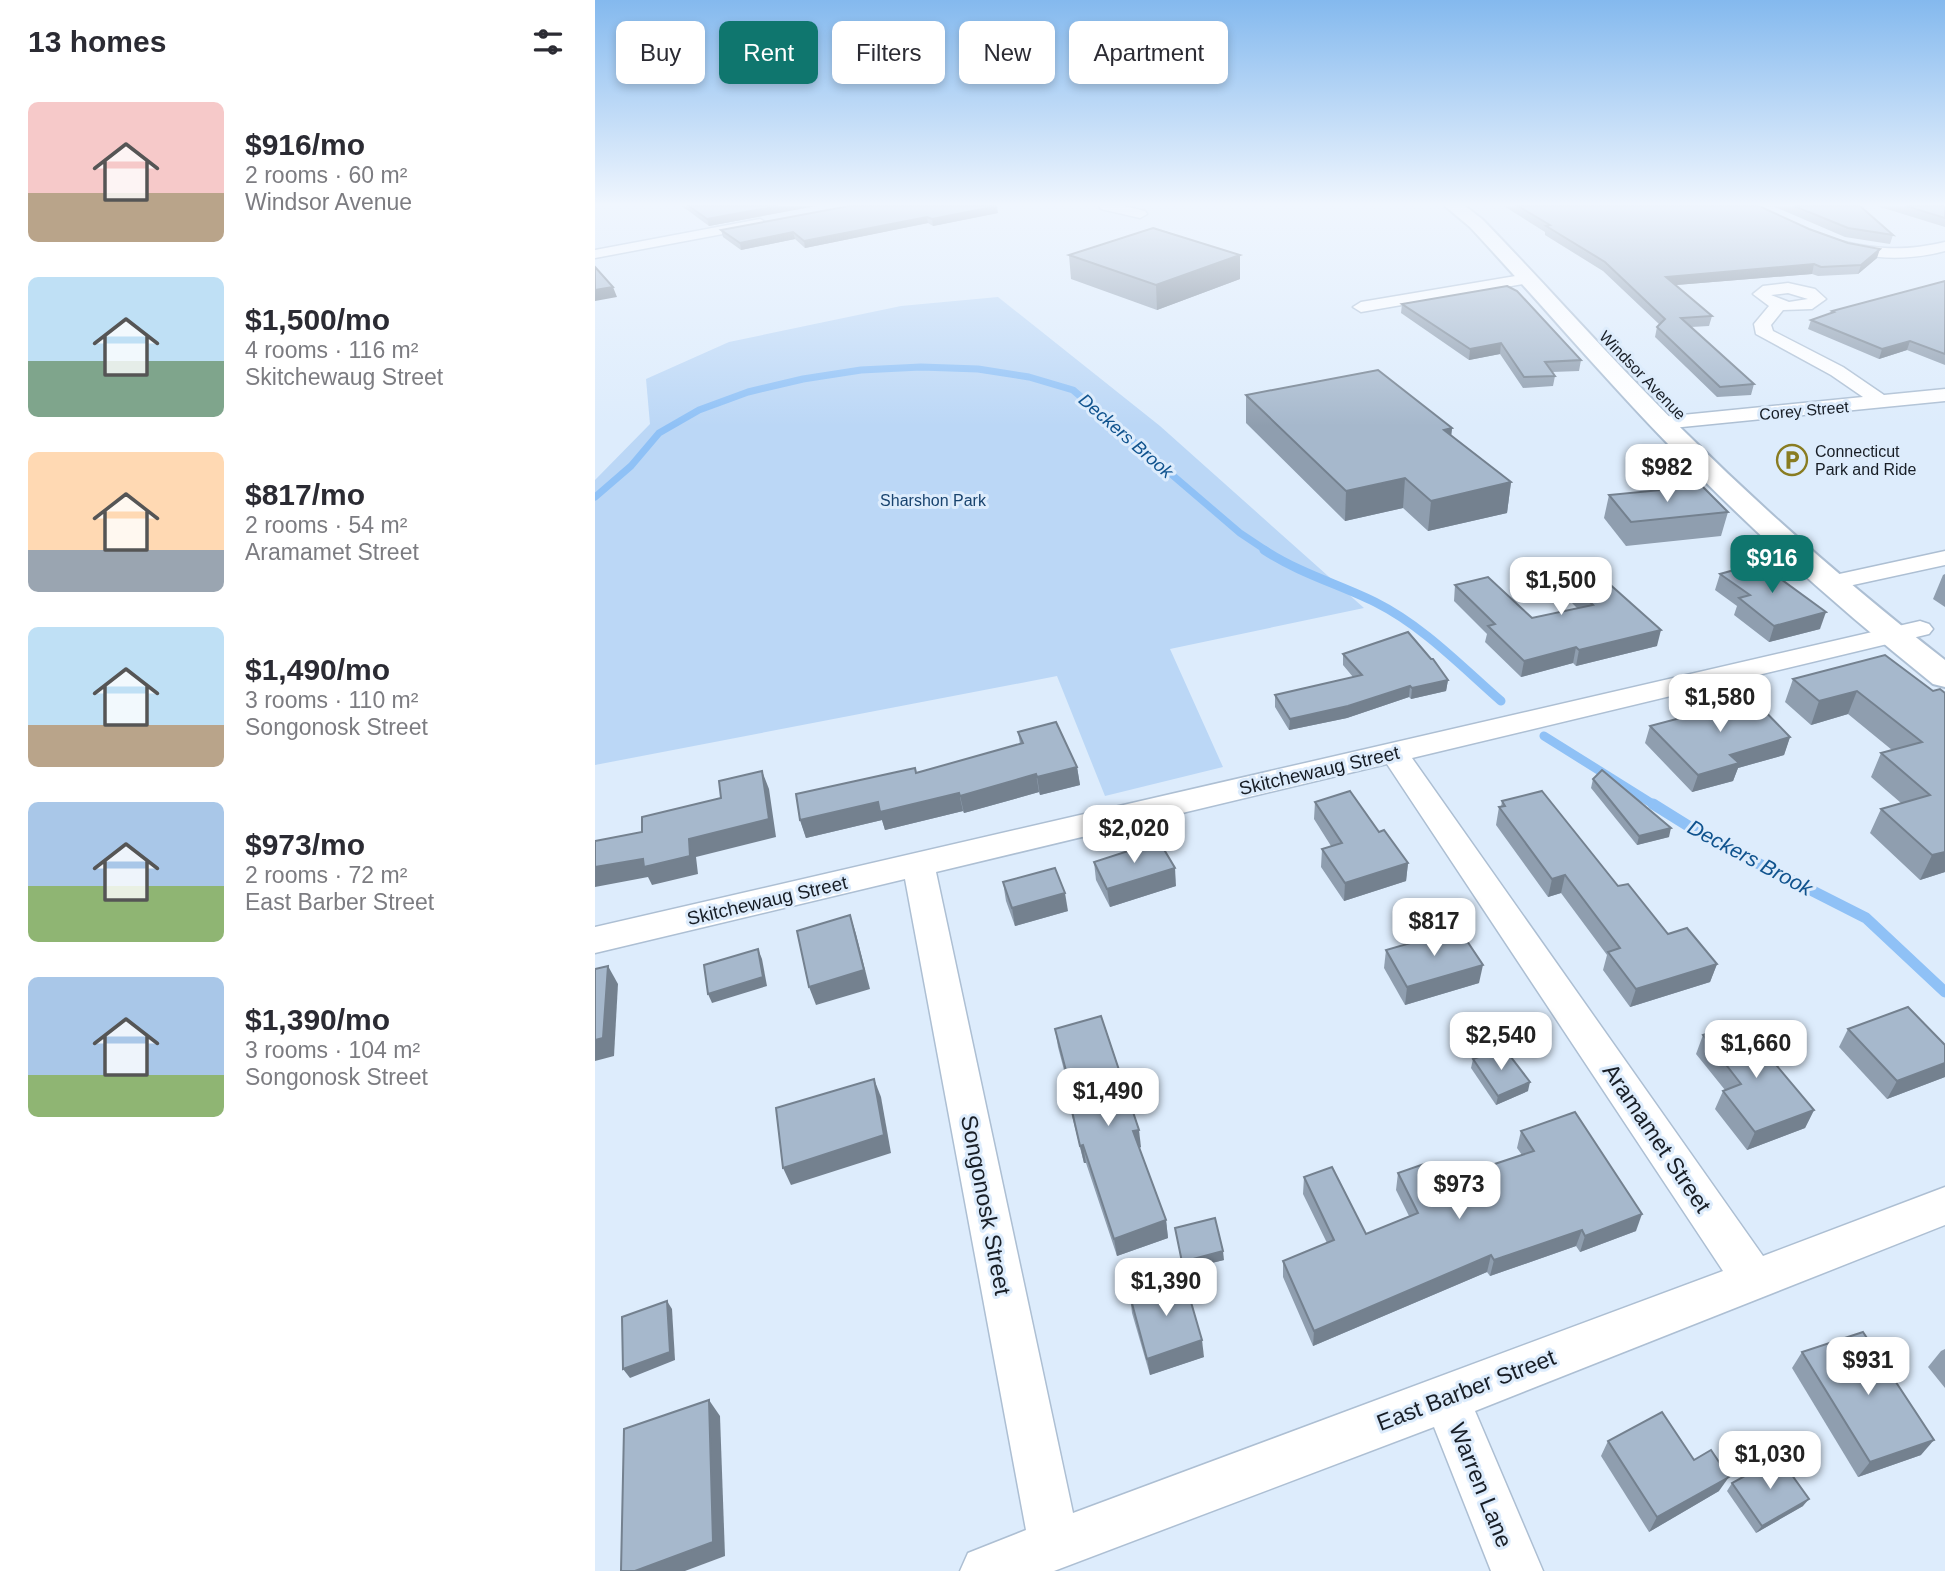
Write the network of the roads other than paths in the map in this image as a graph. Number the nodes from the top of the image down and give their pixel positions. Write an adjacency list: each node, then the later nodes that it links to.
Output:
1 (1526, 279): 5 (street)
2 (1528, 279): 8 (main road, Windsor Avenue)
3 (1539, 279): 8 (main road, Windsor Avenue)
4 (1779, 304): 7 (street)
5 (1361, 307)
6 (1945, 395): 7 (street, Corey Street)
7 (1882, 403): 8 (street, Corey Street)
8 (1675, 422): 10 (main road, Windsor Avenue)
9 (1945, 558): 10 (street)
10 (1843, 580): 11 (main road, Windsor Avenue)
11 (1906, 632): 12 (main road, Windsor Avenue); 13 (main road, Windsor Avenue); 14 (street, Skitchewaug Street)
12 (1945, 648)
13 (1945, 677)
14 (1394, 753): 15 (street, Skitchewaug Street); 18 (street, Aramamet Street)
15 (918, 864): 16 (street, Skitchewaug Street); 20 (street, Songonosk Street)
16 (595, 940)
17 (1945, 1206): 18 (street, East Barber Street)
18 (1754, 1280): 19 (street, East Barber Street)
19 (1446, 1399): 20 (street, East Barber Street); 22 (street, Warren Lane)
20 (1054, 1545): 21 (street, East Barber Street)
21 (986, 1571)
22 (1517, 1571)

